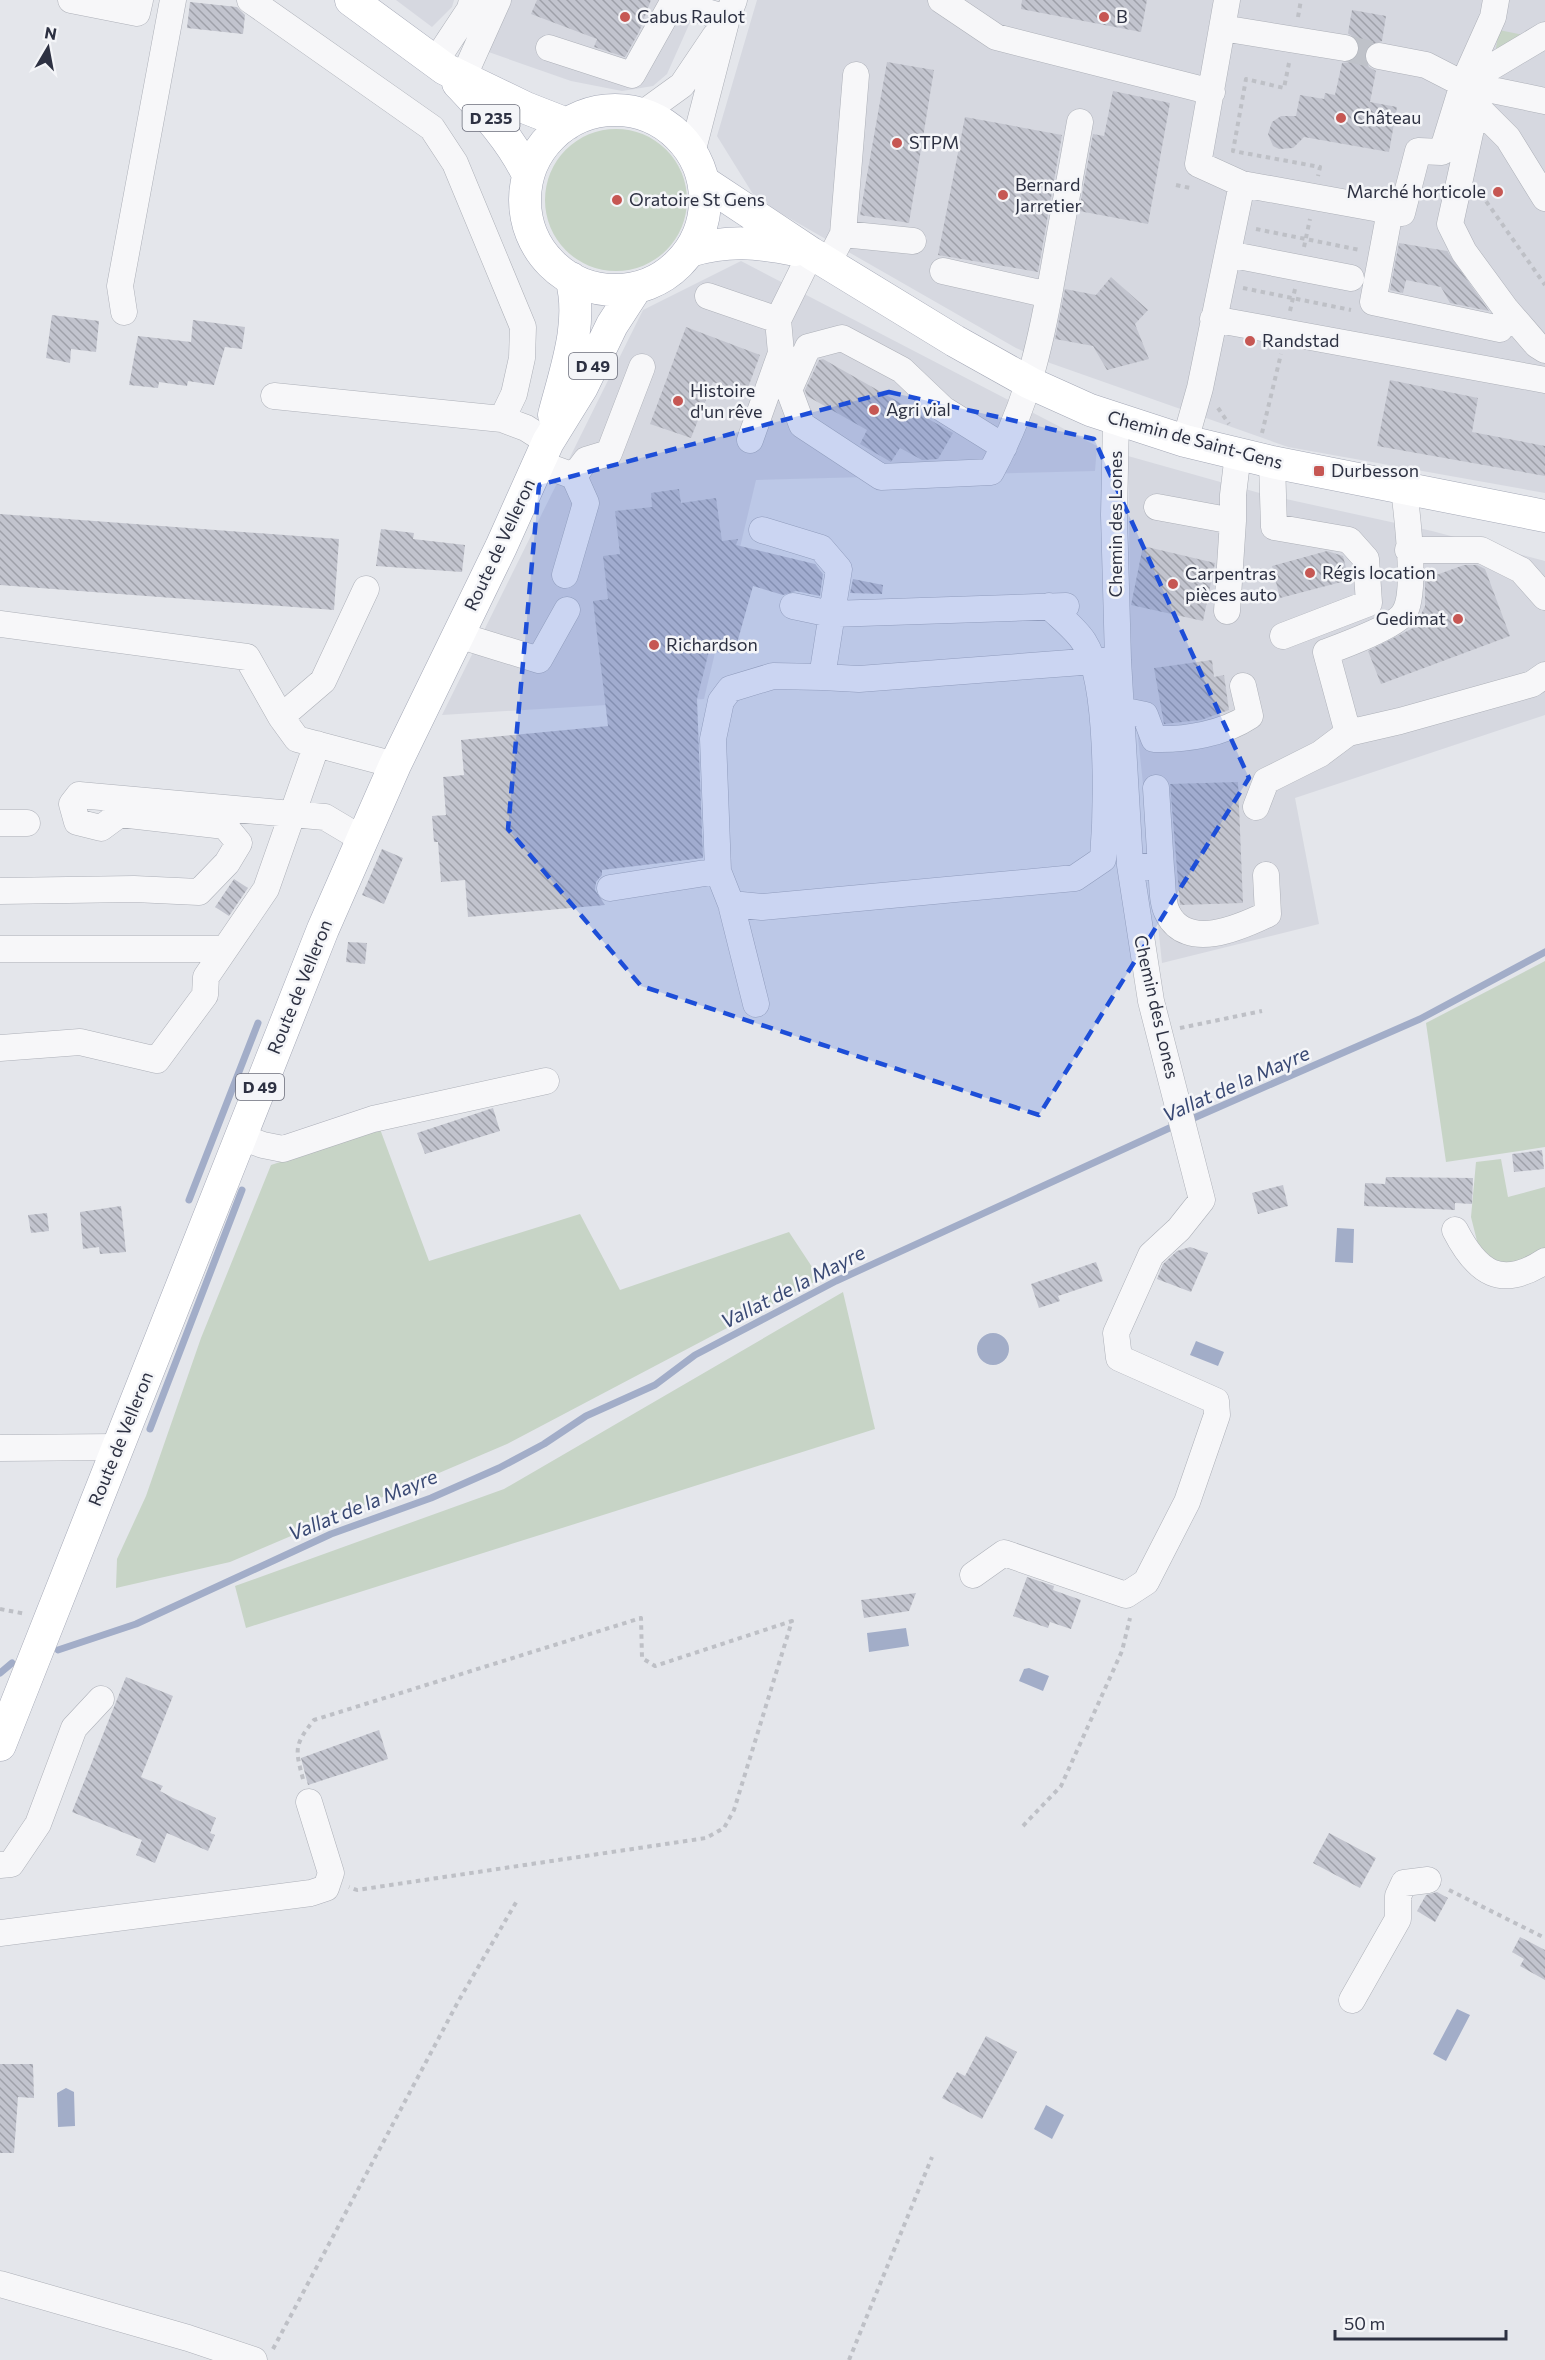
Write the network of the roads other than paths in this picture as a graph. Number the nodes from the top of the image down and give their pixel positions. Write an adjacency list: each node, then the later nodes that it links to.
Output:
1 (71, 0): 2 (street)
2 (140, 0)
3 (173, 0): 41 (street)
4 (250, 0): 50 (street)
5 (351, 0): 17 (main road, D 235)
6 (472, 0): 17 (street)
7 (498, 0): 17 (street)
8 (941, 0): 19 (street)
9 (1227, 0): 12 (street)
10 (1496, 0): 20 (street)
11 (730, 9): 14 (street); 22 (street); 25 (street)
12 (1222, 28): 15 (street); 19 (street)
13 (1545, 35): 20 (street)
14 (549, 48)
15 (1345, 48)
16 (1379, 56): 20 (street)
17 (448, 70): 24 (main road, D 235); 26 (main road, D 235)
18 (856, 75): 30 (street)
19 (1212, 92): 27 (street)
20 (1470, 95): 21 (street); 28 (street); 29 (street); 45 (street)
21 (1545, 101)
22 (642, 114): 24 (main road); 25 (main road)
23 (1080, 122): 39 (street)
24 (567, 124): 26 (main road)
25 (698, 168): 32 (main road); 34 (main road, Chemin de Saint-Gens)
26 (528, 175): 36 (main road)
27 (1242, 184): 29 (street); 33 (street)
28 (1545, 198)
29 (1396, 212): 44 (street)
30 (843, 234): 31 (street); 34 (street)
31 (913, 241)
32 (690, 251): 34 (main road, Chemin de Saint-Gens); 38 (main road)
33 (1228, 254): 37 (street); 42 (street)
34 (820, 258): 43 (street); 48 (main road, Chemin de Saint-Gens)
35 (943, 271): 39 (street)
36 (571, 278): 38 (main road); 56 (main road, Route de Velleron / D 49)
37 (1351, 278)
38 (636, 288): 56 (main road, Route de Velleron / D 49)
39 (1049, 295): 48 (street)
40 (708, 296): 43 (street)
41 (124, 312)
42 (1213, 319): 47 (street); 54 (street)
43 (778, 320): 53 (street)
44 (1500, 329)
45 (1545, 350)
46 (642, 367): 58 (street)
47 (1545, 380)
48 (1030, 383): 51 (main road, Chemin de Saint-Gens); 55 (street)
49 (274, 396): 50 (street)
50 (502, 419): 56 (street)
51 (1116, 420): 54 (main road, Chemin de Saint-Gens); 75 (street, Chemin des Lones)
52 (1244, 437): 54 (main road, Chemin de Saint-Gens); 57 (main road, Chemin de Saint-Gens); 62 (street)
53 (750, 440)
54 (1185, 441)
55 (1004, 447): 55 (street)
56 (543, 452): 58 (street); 73 (main road, Route de Velleron / D 49)
57 (1272, 462): 59 (main road, Chemin de Saint-Gens); 74 (street)
58 (574, 476): 65 (street)
59 (1404, 489): 61 (main road, Chemin de Saint-Gens); 64 (street)
60 (1156, 507): 62 (street)
61 (1545, 516)
62 (1233, 521): 70 (street)
63 (762, 530): 71 (street)
64 (1408, 550): 67 (street); 81 (street)
65 (565, 575)
66 (366, 589): 80 (street)
67 (1545, 597)
68 (793, 606): 71 (street)
69 (567, 610): 73 (street)
70 (1227, 611)
71 (831, 614): 75 (street); 77 (street)
72 (0, 624): 80 (street)
73 (458, 635): 83 (main road, Route de Velleron / D 49)
74 (1283, 636)
75 (1106, 661): 77 (street); 79 (street, Chemin des Lones); 96 (street)
76 (1545, 675): 81 (street)
77 (822, 677): 92 (street)
78 (1243, 686): 79 (street)
79 (1121, 710): 90 (street, Chemin des Lones)
80 (281, 717): 82 (street)
81 (1348, 733): 85 (street)
82 (317, 744): 83 (street); 86 (street)
83 (395, 765): 89 (main road, Route de Velleron / D 49)
84 (1156, 788): 91 (street)
85 (1256, 807)
86 (292, 814): 89 (street); 95 (street); 98 (street)
87 (0, 823): 88 (street)
88 (27, 823)
89 (362, 839): 102 (main road, Route de Velleron / D 49)
90 (1130, 865): 91 (street); 107 (street, Chemin des Lones)
91 (1161, 868): 93 (street)
92 (718, 871): 94 (street); 96 (street)
93 (1266, 874)
94 (610, 888)
95 (0, 891)
96 (731, 904): 99 (street)
97 (0, 949): 98 (street)
98 (225, 949): 100 (street)
99 (756, 1004)
100 (0, 1048)
101 (546, 1081): 102 (street)
102 (240, 1137): 105 (main road, Route de Velleron / D 49)
103 (1455, 1230): 104 (street)
104 (1545, 1261)
105 (118, 1447): 106 (street); 109 (main road, Route de Velleron / D 49)
106 (0, 1448)
107 (973, 1575)
108 (101, 1699): 111 (street)
109 (0, 1745)
110 (309, 1802): 113 (street)
111 (0, 1865)
112 (1428, 1880): 114 (street)
113 (0, 1933)
114 (1352, 2000)
115 (0, 2284): 116 (street)
116 (184, 2349): 117 (street)
117 (263, 2355)

